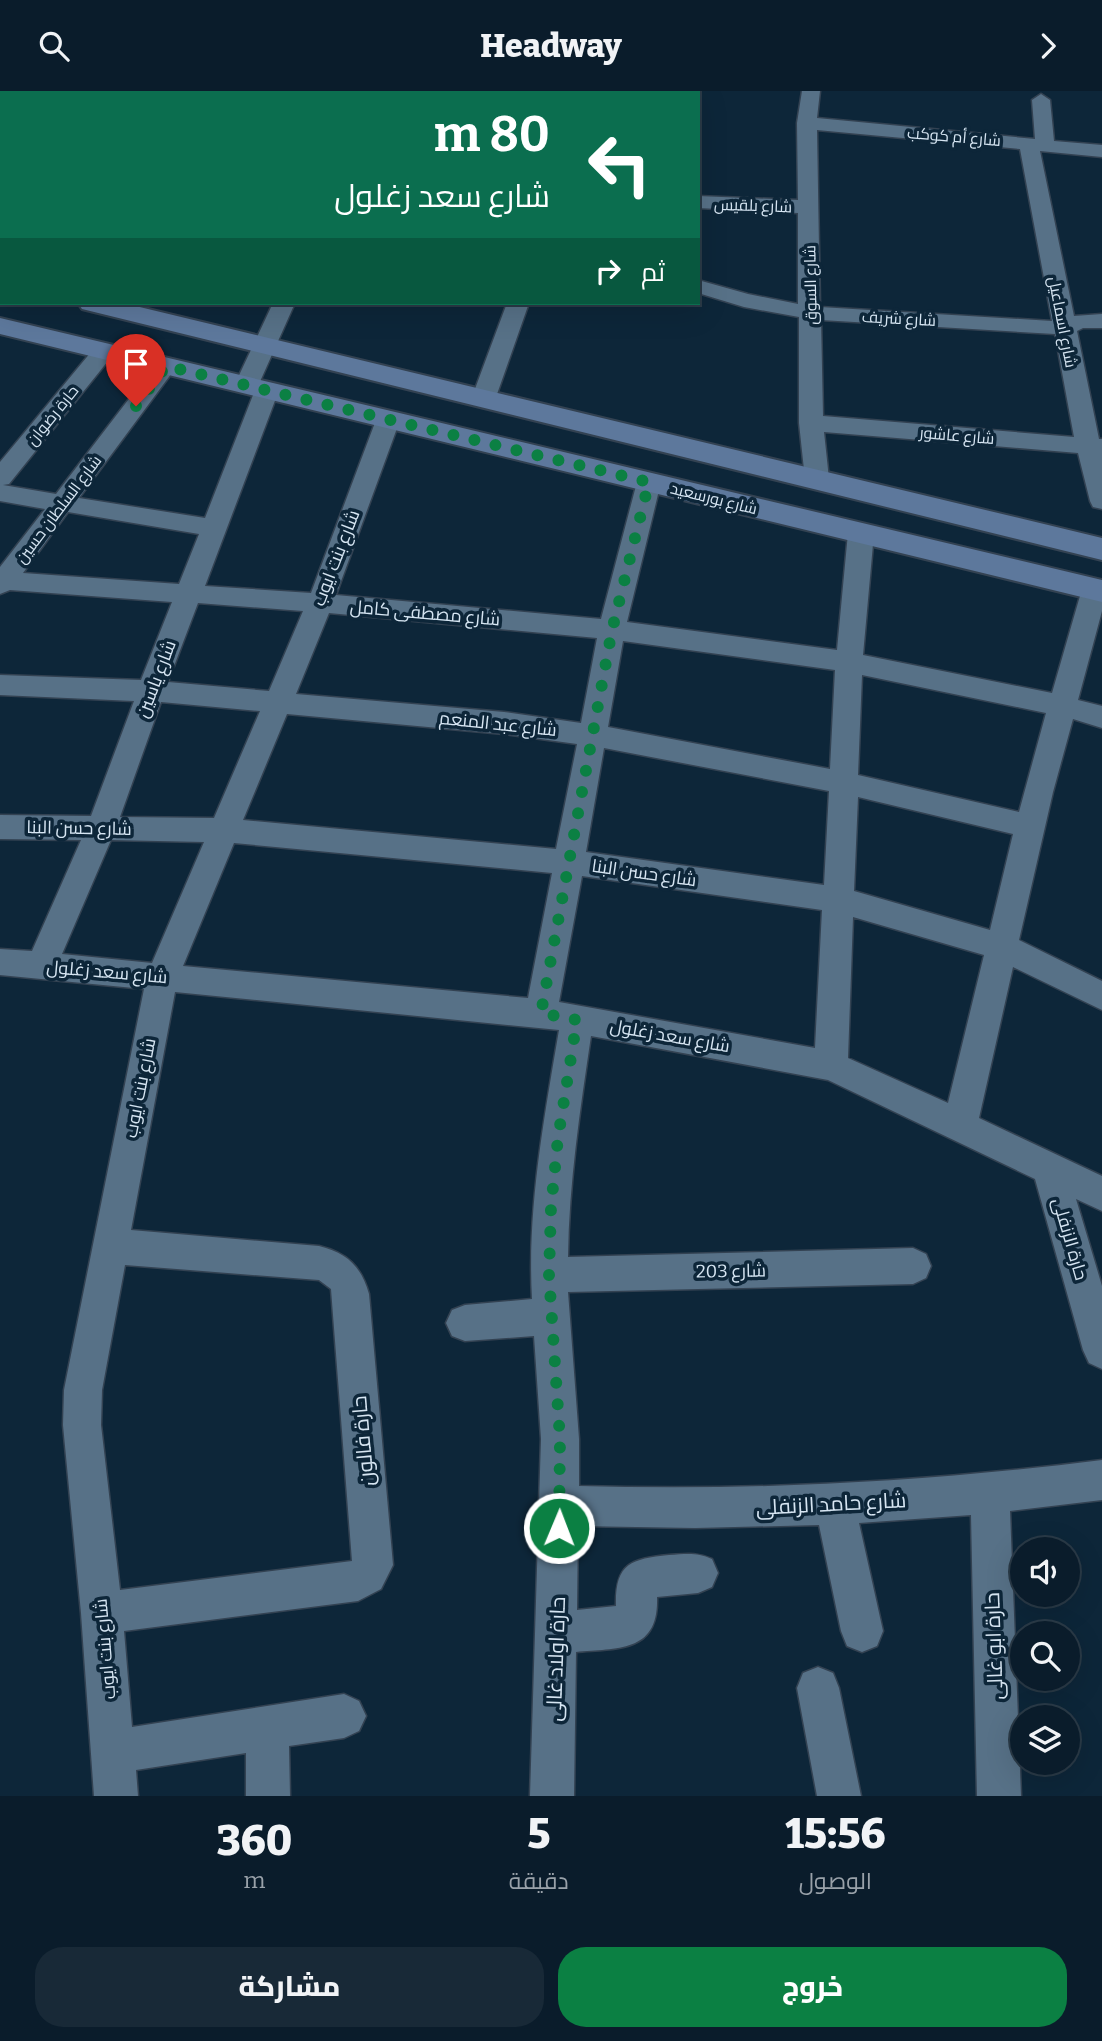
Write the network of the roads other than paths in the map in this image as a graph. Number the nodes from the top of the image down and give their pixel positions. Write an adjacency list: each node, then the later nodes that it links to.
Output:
1 (807, 92): 3 (street, شارع السوق)
2 (1041, 100): 4 (street, شارع اسماعيل)
3 (807, 123): 4 (street, شارع أم كوكب); 7 (street, شارع السوق)
4 (1037, 143): 5 (street, شارع أم كوكب); 15 (street, شارع اسماعيل)
5 (1102, 151)
6 (700, 202): 7 (street, شارع بلقيس)
7 (809, 207): 12 (street, شارع السوق)
8 (700, 287): 12 (street, شارع شريف)
9 (99, 305): 16 (street)
10 (283, 305): 16 (street, شارع ياسين)
11 (517, 305): 20 (street)
12 (811, 313): 15 (street, شارع شريف); 22 (street, شارع السوق)
13 (1102, 321): 15 (street, شارع شريف)
14 (0, 325): 17 (street, شارع بورسعيد)
15 (1064, 328): 23 (street, شارع اسماعيل)
16 (265, 344): 19 (street, شارع ياسين); 20 (street)
17 (104, 351): 18 (street, شارع بورسعيد); 24 (street, حارة رضوان)
18 (166, 366): 19 (street, شارع بورسعيد); 29 (street, شارع السلطان حسين)
19 (257, 388): 21 (street, شارع بورسعيد); 30 (street, شارع ياسين)
20 (484, 397): 25 (street)
21 (388, 420): 26 (street, شارع بورسعيد); 36 (street, شارع بنت ايوب)
22 (811, 423): 23 (street, شارع عاشور); 25 (street, شارع السوق)
23 (1095, 447): 28 (street, شارع اسماعيل)
24 (0, 478)
25 (817, 479): 32 (street)
26 (649, 482): 31 (street, شارع بورسعيد); 37 (street, حارة اولاد غالى)
27 (0, 493): 29 (street)
28 (1102, 501)
29 (61, 505): 30 (street); 33 (street, شارع السلطان حسين)
30 (215, 528): 35 (street, شارع ياسين)
31 (861, 533): 34 (street, شارع بورسعيد); 38 (street)
32 (1102, 549)
33 (1, 582): 35 (street, شارع مصطفى كامل)
34 (1099, 590): 42 (street)
35 (188, 595): 36 (street, شارع مصطفى كامل); 40 (street, شارع ياسين)
36 (320, 603): 37 (street, شارع مصطفى كامل); 41 (street, شارع بنت ايوب)
37 (612, 630): 38 (street, شارع مصطفى كامل); 44 (street, حارة اولاد غالى)
38 (849, 661): 42 (street, شارع مصطفى كامل); 45 (street)
39 (0, 685): 40 (street, شارع عبد المنعم)
40 (151, 691): 41 (street, شارع عبد المنعم); 48 (street, شارع ياسين)
41 (278, 702): 44 (street, شارع عبد المنعم); 49 (street, شارع بنت ايوب)
42 (1065, 706): 43 (street, شارع مصطفى كامل); 46 (street)
43 (1102, 717)
44 (591, 735): 45 (street, شارع عبد المنعم); 50 (street, حارة اولاد غالى)
45 (844, 783): 46 (street, شارع عبد المنعم); 51 (street)
46 (1030, 826): 52 (street)
47 (0, 827): 48 (street, شارع حسن البنا)
48 (102, 829): 49 (street, شارع حسن البنا); 54 (street, شارع ياسين)
49 (226, 830): 50 (street, شارع حسن البنا); 55 (street, شارع بنت ايوب)
50 (568, 862): 51 (street, شارع حسن البنا); 57 (street, حارة اولاد غالى)
51 (840, 900): 52 (street, شارع حسن البنا); 58 (street)
52 (1003, 947): 56 (street, شارع حسن البنا); 59 (street)
53 (0, 962): 54 (street, شارع سعد زغلول)
54 (41, 966): 55 (street, شارع سعد زغلول)
55 (162, 977): 57 (street, شارع سعد زغلول); 62 (street, شارع بنت ايوب)
56 (1102, 996)
57 (559, 1017): 58 (street, شارع سعد زغلول); 64 (street, حارة اولاد غالى)
58 (831, 1066): 59 (street, شارع سعد زغلول)
59 (960, 1126): 60 (street, شارع سعد زغلول)
60 (1050, 1169): 61 (street, شارع سعد زغلول); 67 (street, حارة الزنفلى)
61 (1102, 1194)
62 (110, 1246): 73 (street, شارع بنت ايوب); 73 (street, حارة فالون)
63 (913, 1266): 64 (street, شارع 203)
64 (549, 1275): 65 (street, حارة اولاد غالى)
65 (550, 1316): 66 (street); 70 (street, حارة اولاد غالى)
66 (465, 1323)
67 (1102, 1350)
68 (1102, 1480): 69 (street, شارع حامد الزنفلى)
69 (990, 1496): 71 (street, شارع حامد الزنفلى); 84 (street, حارة ابو غالى)
70 (559, 1504): 71 (street, شارع حامد الزنفلى); 75 (street, حارة اولاد غالى)
71 (835, 1506): 74 (street)
72 (698, 1573): 75 (street)
73 (102, 1613): 79 (street, شارع بنت ايوب)
74 (862, 1631)
75 (557, 1633): 82 (street, حارة اولاد غالى)
76 (818, 1688): 83 (street)
77 (344, 1716): 78 (street)
78 (267, 1728): 79 (street); 81 (street)
79 (113, 1752): 80 (street, شارع بنت ايوب)
80 (117, 1796)
81 (268, 1796)
82 (552, 1796)
83 (839, 1796)
84 (999, 1796)

